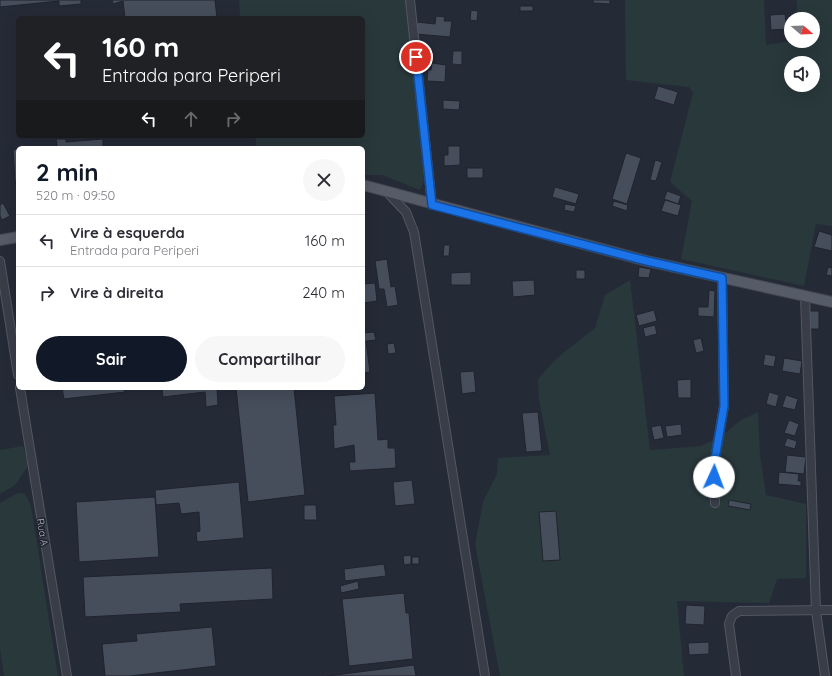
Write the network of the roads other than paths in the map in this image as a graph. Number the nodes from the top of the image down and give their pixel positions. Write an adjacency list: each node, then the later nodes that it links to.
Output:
1 (410, 0): 4 (street)
2 (365, 186): 3 (main road)
3 (386, 191): 4 (main road); 17 (street)
4 (432, 205): 8 (main road)
5 (16, 237): 6 (main road)
6 (0, 240)
7 (0, 261): 11 (street)
8 (722, 278): 9 (main road); 13 (street)
9 (805, 296): 10 (main road); 15 (street)
10 (832, 302)
11 (16, 362)
12 (20, 390): 16 (street, Rua A)
13 (715, 503)
14 (832, 610): 15 (street)
15 (816, 611): 18 (street); 19 (street)
16 (68, 676)
17 (485, 676)
18 (736, 676)
19 (826, 676)

